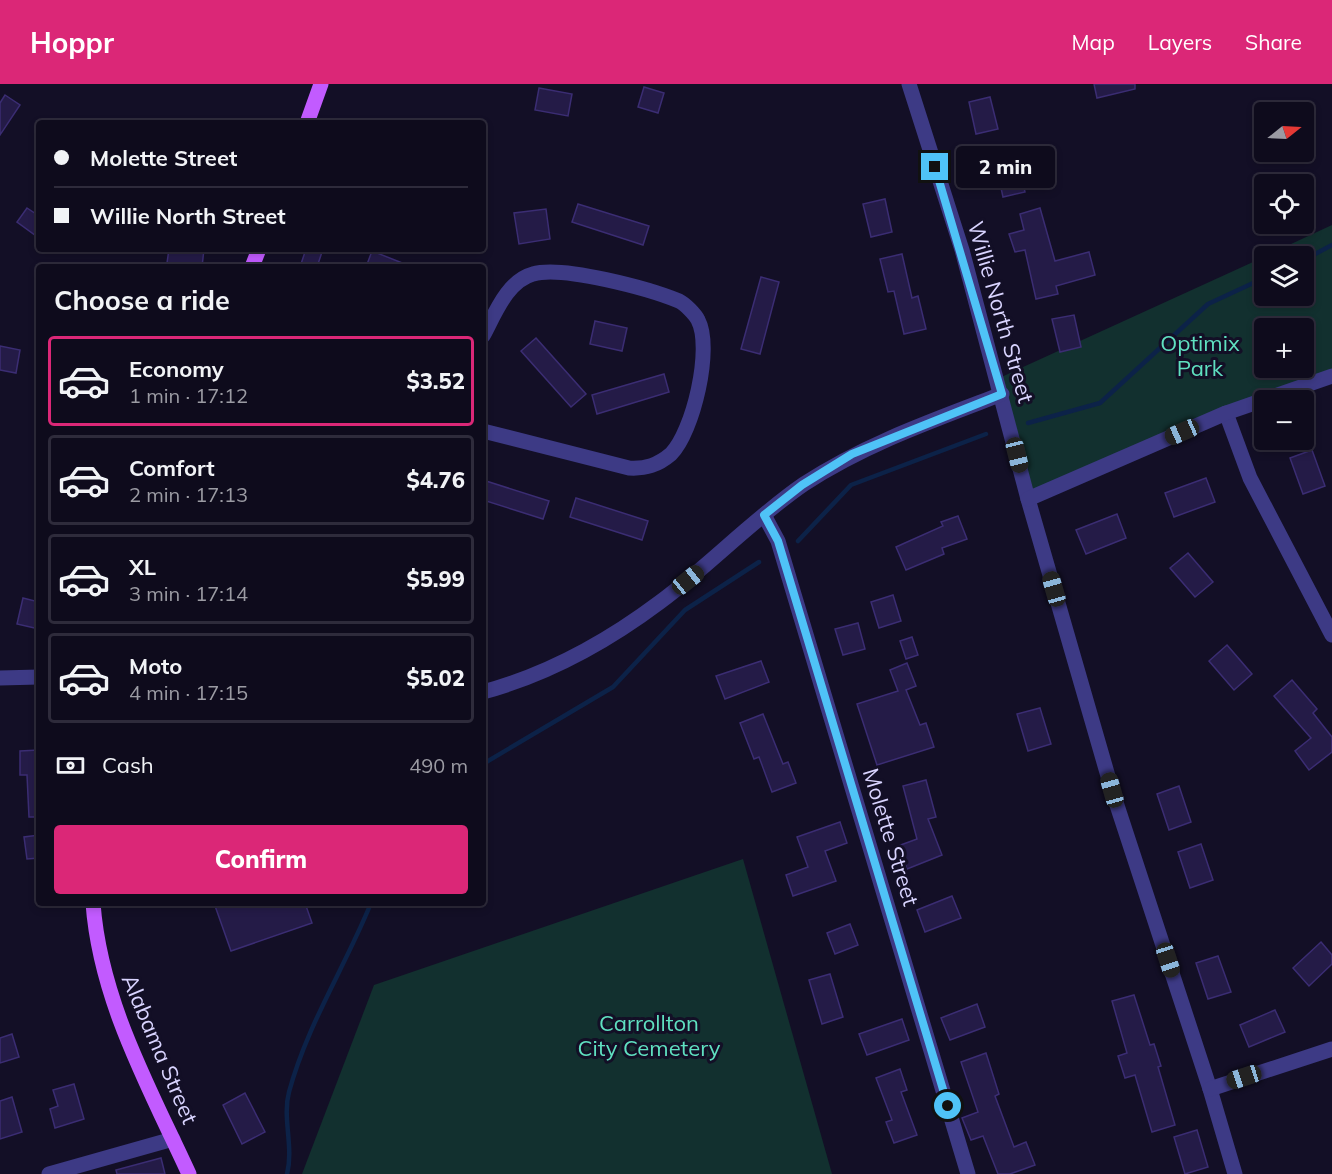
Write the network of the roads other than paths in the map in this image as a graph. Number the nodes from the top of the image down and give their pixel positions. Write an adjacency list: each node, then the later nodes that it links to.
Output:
1 (321, 84): 3 (main road)
2 (909, 84): 6 (street, Willie North Street)
3 (308, 120)
4 (486, 331): 8 (street)
5 (1332, 376): 7 (street)
6 (1002, 394): 9 (street, Willie North Street); 10 (street)
7 (1226, 413): 9 (street); 11 (street)
8 (486, 432)
9 (1028, 499): 17 (street, Willie North Street)
10 (764, 515): 14 (street); 21 (street, Molette Street)
11 (1332, 635)
12 (36, 677): 13 (street)
13 (0, 678)
14 (486, 691)
15 (93, 906): 18 (main road, Alabama Street)
16 (1332, 1049): 17 (street)
17 (1210, 1089): 22 (street, Willie North Street)
18 (172, 1139): 19 (street); 20 (main road, Alabama Street)
19 (48, 1174)
20 (189, 1174)
21 (968, 1174)
22 (1235, 1174)

